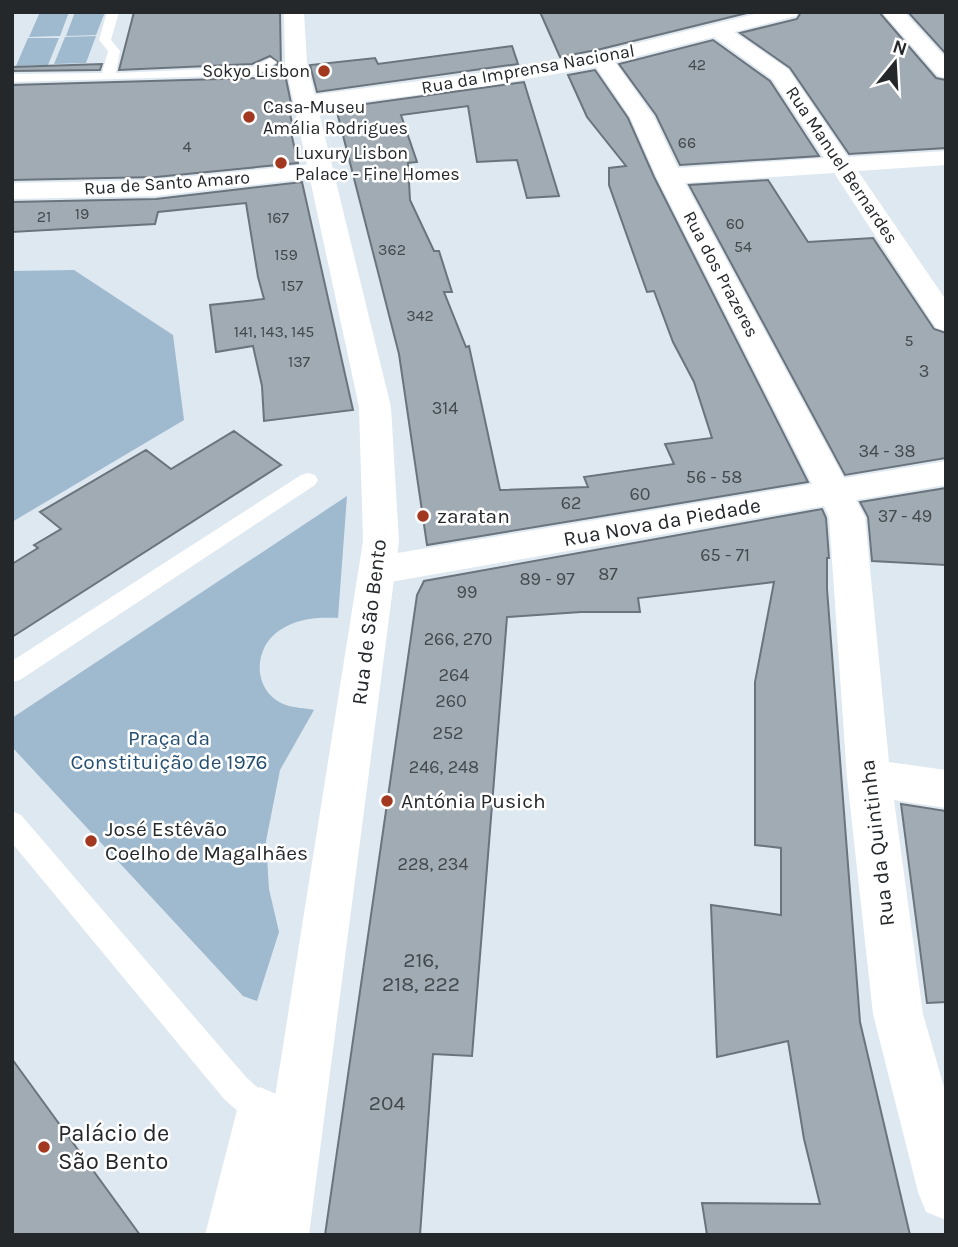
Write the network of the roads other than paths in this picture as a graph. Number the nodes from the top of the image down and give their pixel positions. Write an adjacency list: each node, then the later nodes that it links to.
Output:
1 (113, 12): 10 (lane)
2 (294, 12): 8 (street, Rua de São Bento)
3 (789, 12): 5 (street, Rua da Imprensa Nacional)
4 (892, 12): 9 (street)
5 (717, 30): 7 (street, Rua da Imprensa Nacional); 14 (street, Rua Manuel Bernardes)
6 (207, 60): 8 (lane)
7 (602, 60): 12 (street, Rua da Imprensa Nacional); 16 (street, Rua dos Prazeres)
8 (284, 62): 10 (lane); 12 (street, Rua de São Bento)
9 (946, 71)
10 (108, 77): 11 (lane)
11 (12, 78)
12 (306, 102): 15 (street, Rua de São Bento)
13 (946, 158): 14 (street)
14 (843, 166): 16 (street); 18 (street, Rua Manuel Bernardes)
15 (322, 171): 17 (street, Rua de Santo Amaro); 22 (street, Rua de São Bento)
16 (669, 176): 21 (street, Rua dos Prazeres)
17 (12, 191)
18 (946, 322)
19 (946, 473): 21 (street, Rua Nova da Piedade)
20 (308, 480): 23 (lane)
21 (835, 492): 22 (street, Rua Nova da Piedade); 24 (street, Rua da Quintinha)
22 (379, 570): 27 (street, Rua de São Bento)
23 (12, 673)
24 (869, 778): 25 (street); 28 (street, Rua da Quintinha)
25 (946, 789)
26 (12, 823): 27 (lane)
27 (279, 1112): 29 (street); 30 (street, Rua de São Bento)
28 (946, 1192)
29 (229, 1235)
30 (281, 1235)

